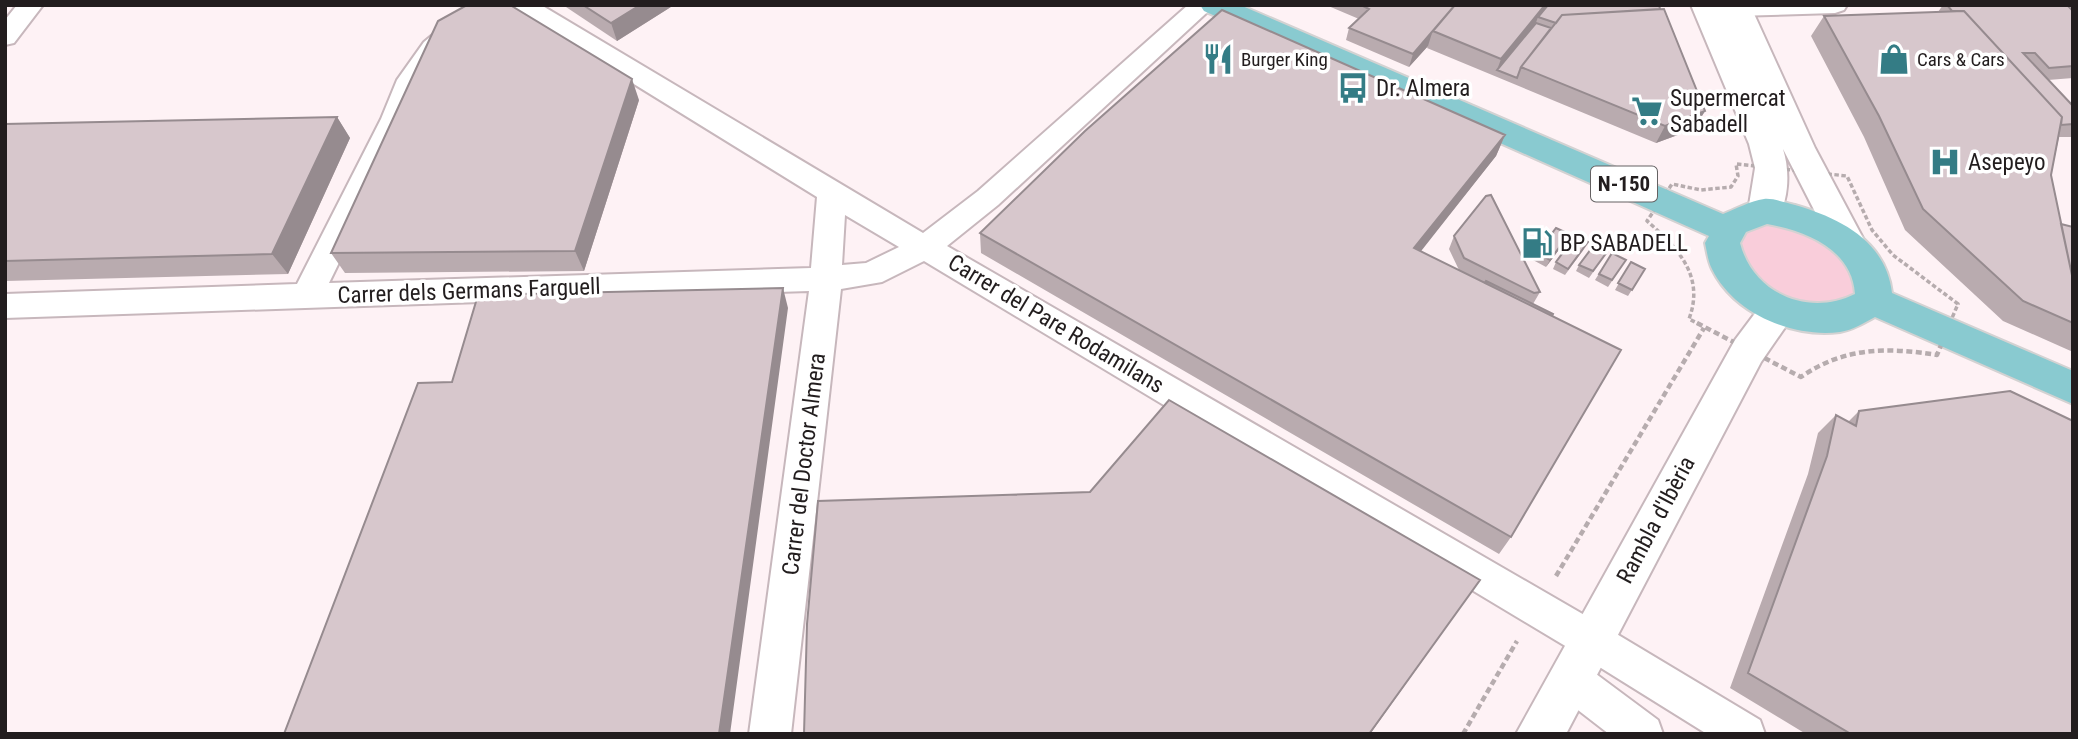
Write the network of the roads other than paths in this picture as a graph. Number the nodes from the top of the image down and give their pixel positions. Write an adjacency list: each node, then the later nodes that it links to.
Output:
1 (31, 5): 8 (street)
2 (484, 5): 15 (street)
3 (523, 5): 9 (street, Carrer del Pare Rodamilans)
4 (1203, 5): 13 (street)
5 (1214, 5): 11 (main road, N-150)
6 (1835, 5): 7 (street)
7 (1726, 6): 10 (main road); 12 (main road)
8 (5, 37)
9 (832, 193): 13 (street, Carrer del Pare Rodamilans); 14 (street, Carrer del Doctor Almera)
10 (1765, 211): 11 (main road); 12 (main road)
11 (1727, 230): 18 (main road)
12 (1847, 242): 16 (main road)
13 (926, 247): 14 (street, Carrer dels Germans Farguell); 20 (street, Carrer del Pare Rodamilans)
14 (826, 279): 15 (street, Carrer dels Germans Farguell); 21 (street, Carrer del Doctor Almera)
15 (306, 296): 17 (street, Carrer dels Germans Farguell)
16 (1874, 301): 18 (main road); 19 (main road)
17 (5, 306)
18 (1778, 310): 20 (main road, Rambla d'Ibèria)
19 (2073, 388)
20 (1580, 660): 22 (main road, Rambla d'Ibèria); 23 (street); 24 (street)
21 (770, 734)
22 (1540, 734)
23 (1643, 734)
24 (1745, 734)

